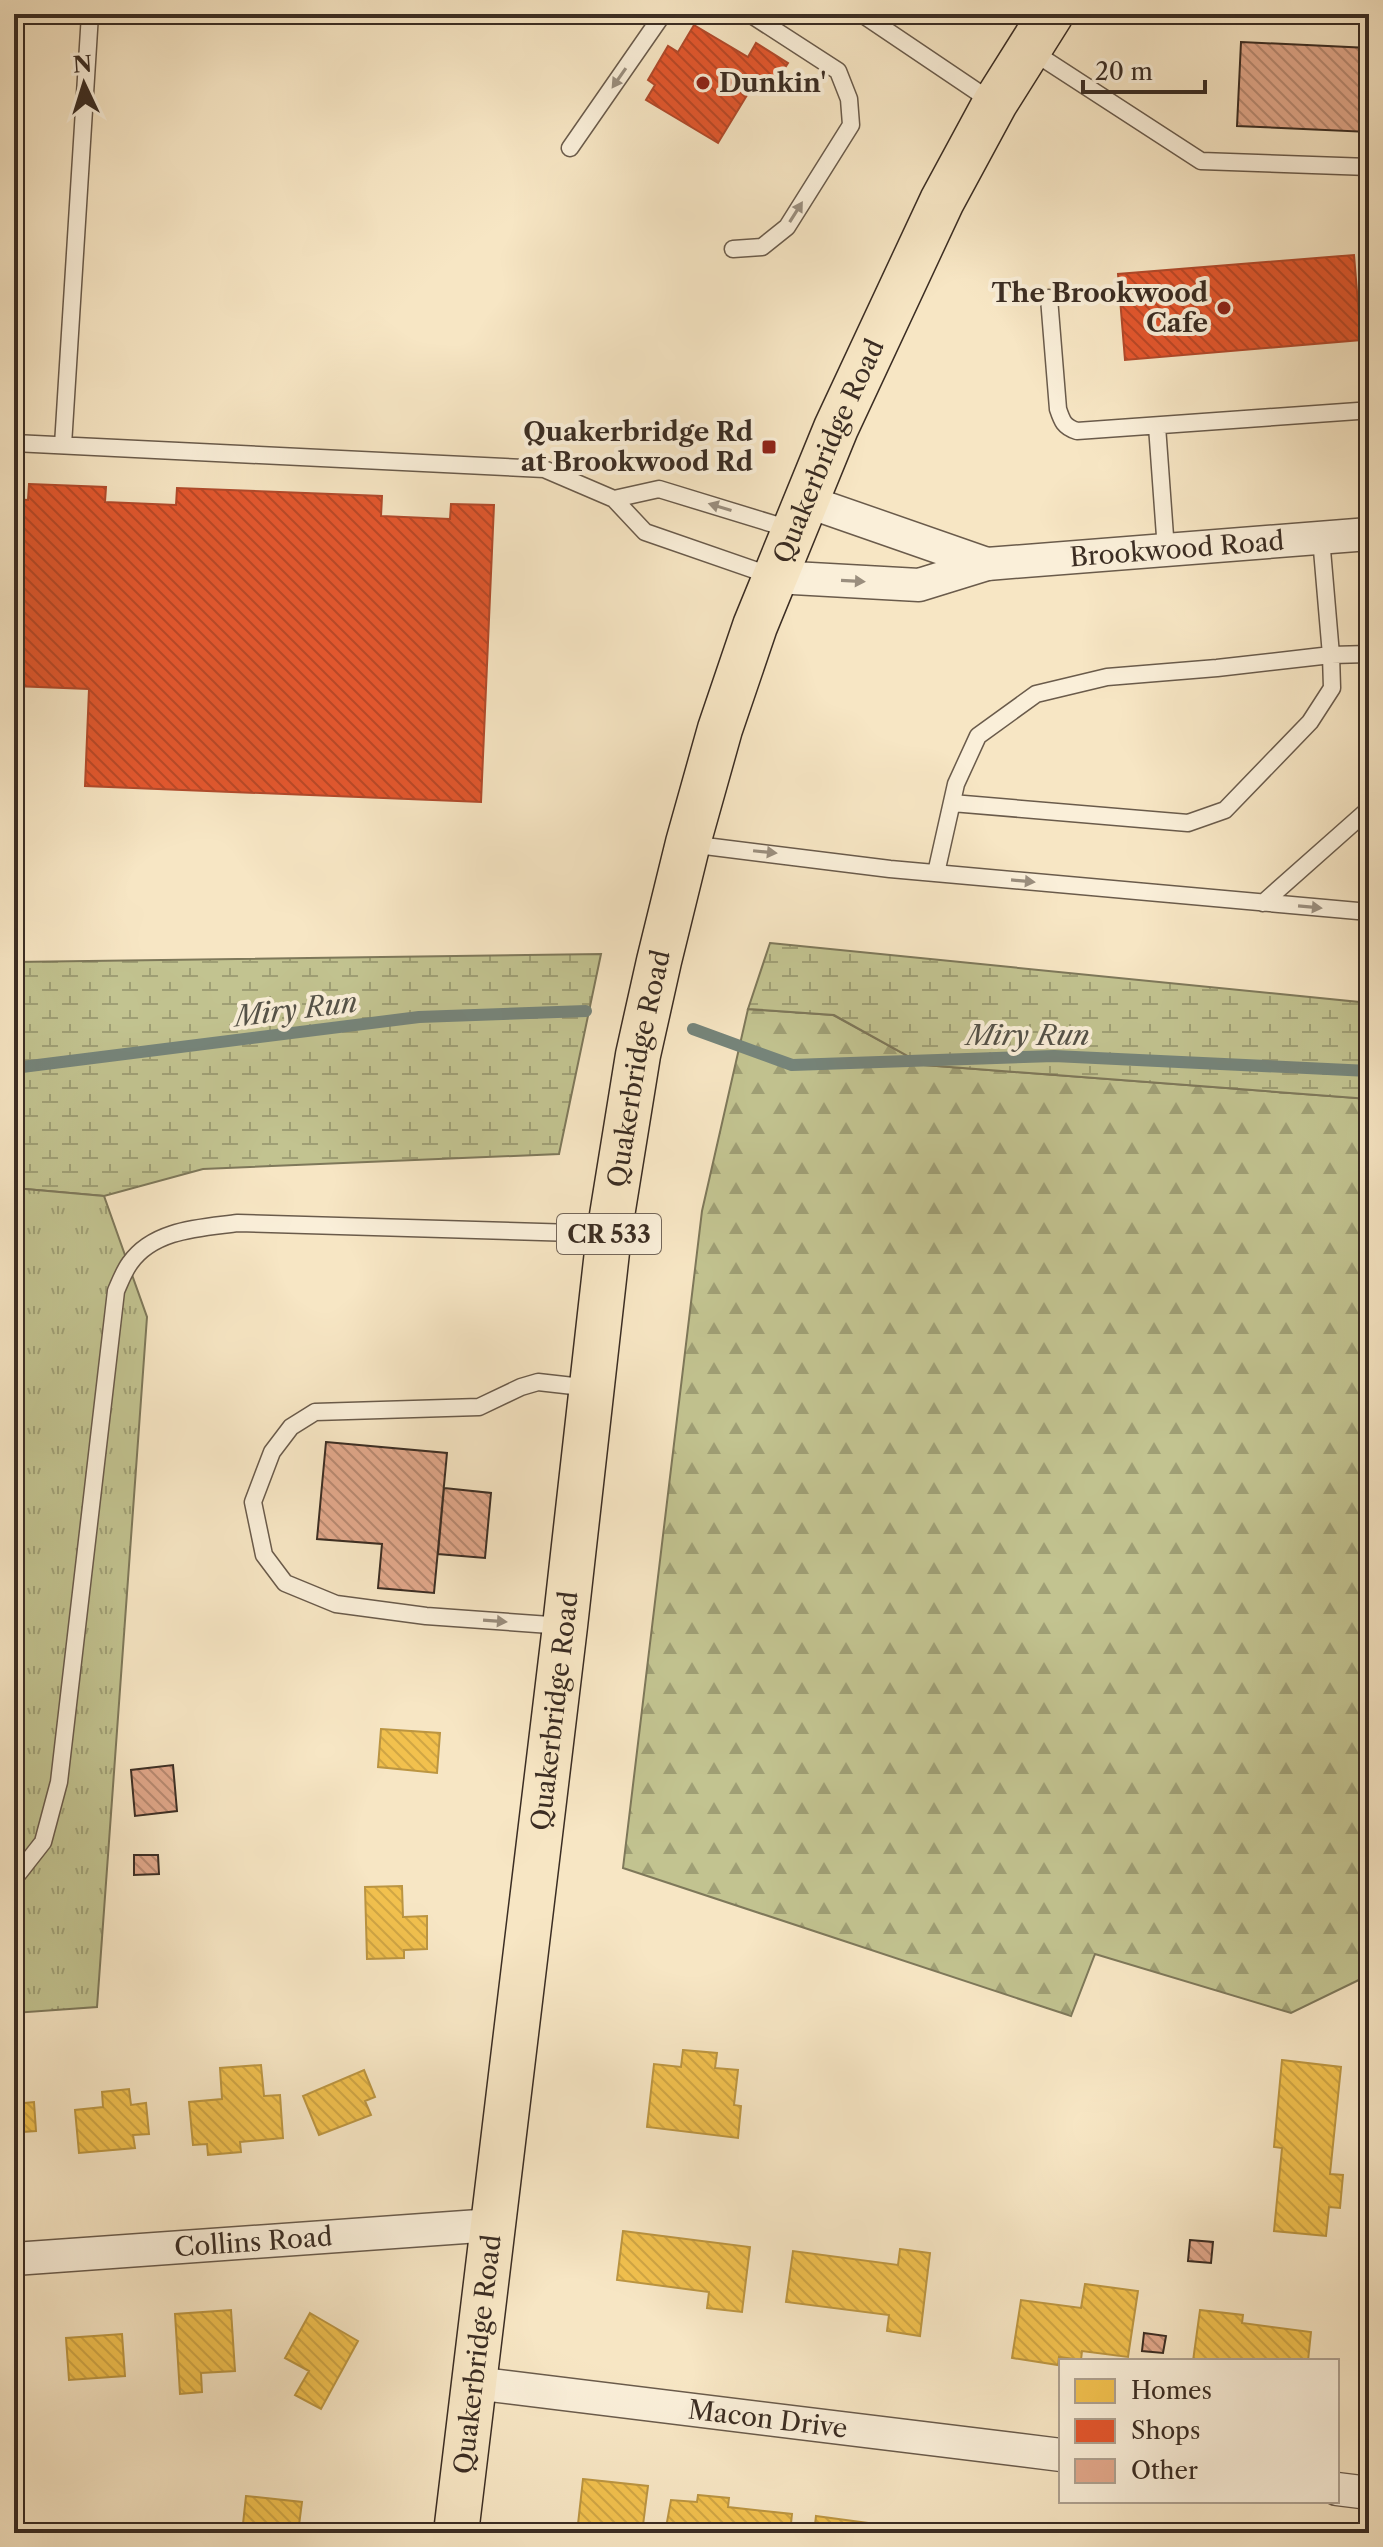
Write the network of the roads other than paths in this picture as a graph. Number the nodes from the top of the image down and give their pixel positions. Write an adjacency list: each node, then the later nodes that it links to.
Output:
1 (90, 14): 14 (lane)
2 (663, 14): 7 (lane, one-way to 7)
3 (750, 14): 9 (lane, one-way to 3)
4 (862, 14): 6 (lane)
5 (1040, 32): 6 (main road, Quakerbridge Road / CR 533); 8 (lane)
6 (995, 103): 16 (main road, Quakerbridge Road / CR 533)
7 (570, 148)
8 (1369, 167)
9 (733, 249)
10 (1049, 298): 12 (lane)
11 (1358, 411): 12 (lane)
12 (1157, 426): 19 (lane)
13 (14, 443): 14 (lane)
14 (63, 445): 15 (lane)
15 (614, 499): 16 (lane, one-way to 15); 21 (lane)
16 (800, 516): 20 (street, Brookwood Road); 21 (main road, Quakerbridge Road / CR 533)
17 (1369, 534): 18 (street, Brookwood Road)
18 (1321, 538): 19 (street, Brookwood Road); 23 (lane)
19 (1166, 550): 20 (street, Brookwood Road)
20 (987, 564): 21 (street, Brookwood Road, one-way to 20)
21 (775, 577): 26 (main road, Quakerbridge Road / CR 533)
22 (1369, 654): 23 (lane)
23 (1331, 655): 24 (lane); 24 (lane)
24 (952, 803): 27 (lane)
25 (1369, 809): 28 (lane)
26 (688, 843): 27 (lane, one-way to 27); 30 (main road, Quakerbridge Road / CR 533)
27 (936, 873): 28 (lane, one-way to 28)
28 (1263, 903): 29 (lane, one-way to 29)
29 (1369, 912)
30 (609, 1234): 31 (main road, Quakerbridge Road / CR 533); 33 (lane)
31 (591, 1388): 32 (main road, Quakerbridge Road / CR 533); 32 (lane, one-way to 32)
32 (565, 1626): 34 (main road, Quakerbridge Road / CR 533)
33 (14, 1879)
34 (493, 2225): 35 (street, Collins Road); 36 (main road, Quakerbridge Road / CR 533)
35 (14, 2259)
36 (474, 2383): 37 (street, Macon Drive); 40 (main road, Quakerbridge Road / CR 533)
37 (1059, 2455)
38 (1339, 2489): 39 (street)
39 (1369, 2493)
40 (456, 2533)

